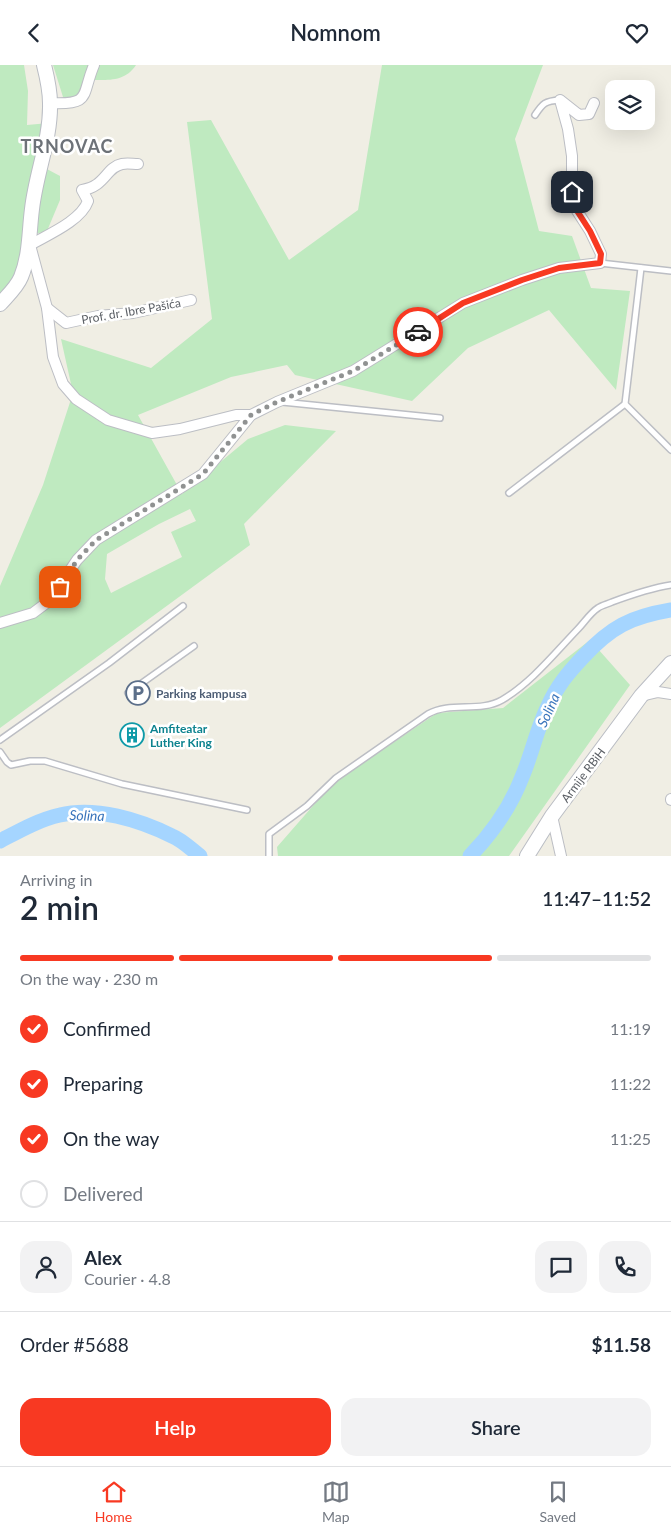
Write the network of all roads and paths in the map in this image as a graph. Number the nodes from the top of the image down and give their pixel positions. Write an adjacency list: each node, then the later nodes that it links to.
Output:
1 (44, 65): 4 (street)
2 (94, 65): 4 (street)
3 (560, 101): 5 (street); 6 (lane); 9 (street)
4 (50, 103): 8 (street)
5 (594, 103)
6 (535, 115)
7 (138, 164): 8 (street)
8 (30, 245): 13 (street); 14 (street)
9 (600, 263): 10 (lane); 15 (street)
10 (641, 269): 11 (lane); 16 (lane)
11 (671, 271)
12 (191, 300): 14 (street, Prof. dr. Ibre Pašića)
13 (0, 304)
14 (47, 308): 17 (street)
15 (277, 402): 17 (street); 18 (lane)
16 (626, 404): 19 (lane); 20 (lane)
17 (251, 415): 23 (street)
18 (440, 418)
19 (671, 450)
20 (510, 493)
21 (671, 585): 37 (lane)
22 (183, 606): 33 (lane)
23 (0, 623)
24 (194, 646): 29 (lane)
25 (671, 663): 31 (street, Armije RBiH)
26 (671, 689): 28 (lane)
27 (168, 690): 32 (path)
28 (658, 692): 30 (street); 31 (street)
29 (128, 693)
30 (671, 694)
31 (641, 696): 36 (street, Armije RBiH)
32 (210, 700)
33 (0, 740)
34 (0, 752): 35 (lane)
35 (247, 810)
36 (552, 816): 38 (street, Armije RBiH); 39 (street)
37 (269, 856)
38 (528, 856)
39 (561, 856)

